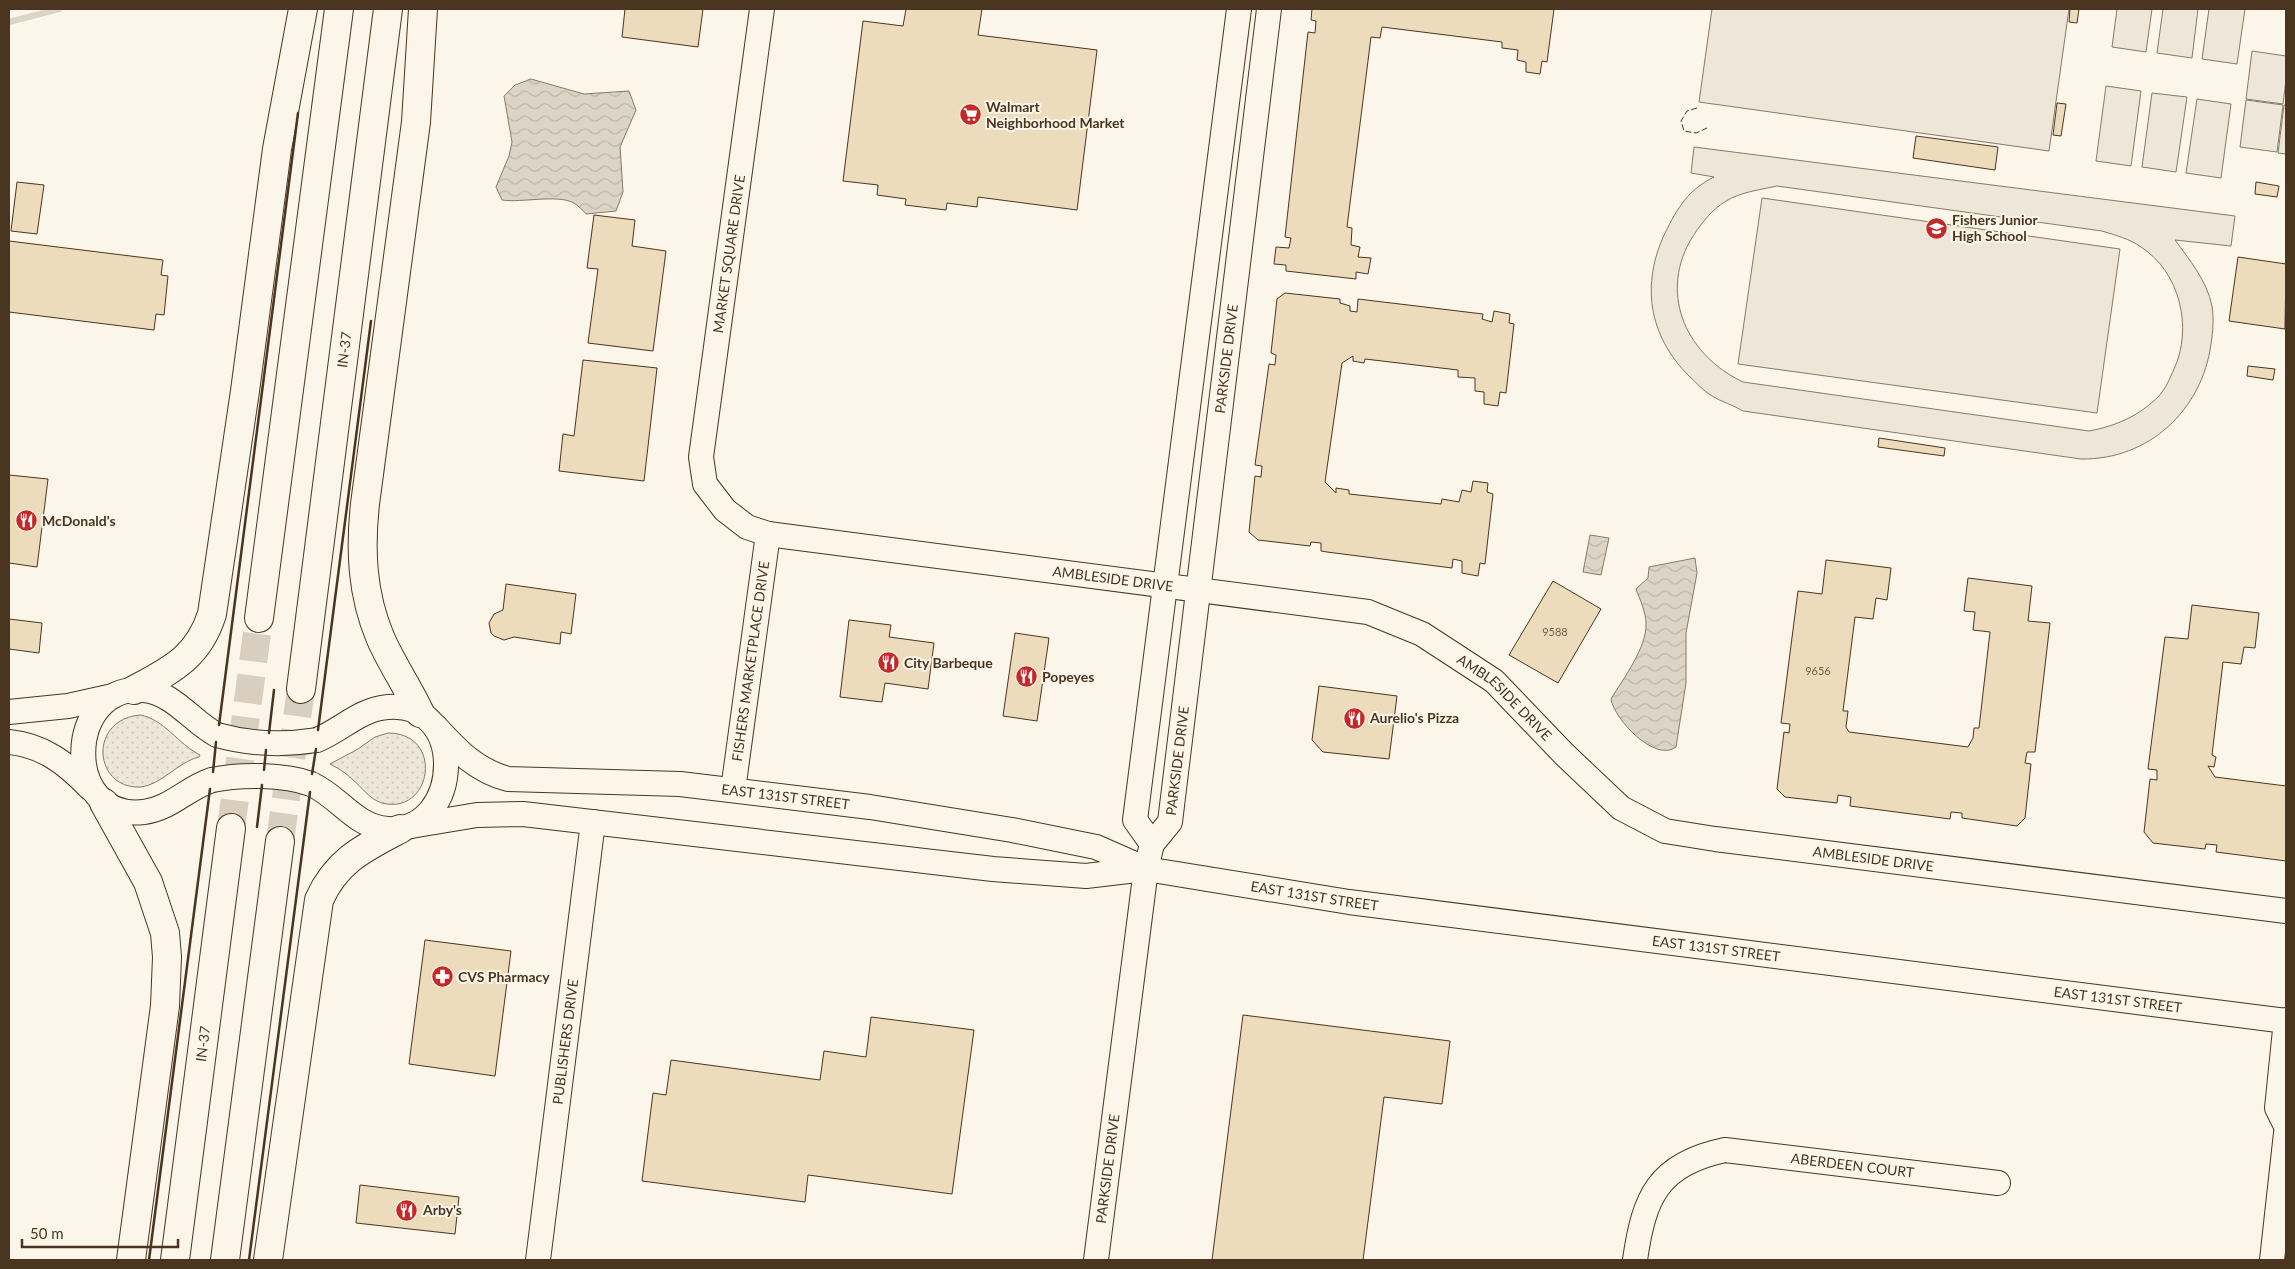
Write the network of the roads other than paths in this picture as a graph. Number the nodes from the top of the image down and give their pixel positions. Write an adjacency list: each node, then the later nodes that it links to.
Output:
1 (303, 9): 14 (highway)
2 (338, 9): 12 (highway)
3 (388, 9): 13 (highway, IN-37)
4 (424, 9): 16 (highway)
5 (762, 9): 8 (street, MARKET SQUARE DRIVE)
6 (1239, 9): 10 (street)
7 (1269, 9): 11 (street, PARKSIDE DRIVE)
8 (714, 495): 9 (street, AMBLESIDE DRIVE)
9 (768, 534): 10 (street, AMBLESIDE DRIVE); 18 (street, FISHERS MARKETPLACE DRIVE)
10 (1165, 586): 11 (street, AMBLESIDE DRIVE); 24 (street)
11 (1198, 591): 24 (street, PARKSIDE DRIVE); 26 (street, AMBLESIDE DRIVE)
12 (259, 618)
13 (301, 689)
14 (124, 693): 15 (street); 16 (street, bridge); 19 (street)
15 (9, 712)
16 (428, 719): 18 (street, EAST 131ST STREET); 21 (street)
17 (9, 742): 19 (street)
18 (733, 790): 25 (street, EAST 131ST STREET)
19 (99, 797): 21 (street, EAST 131ST STREET, bridge); 31 (highway)
20 (593, 822): 21 (street, EAST 131ST STREET); 25 (street, EAST 131ST STREET); 35 (street, PUBLISHERS DRIVE)
21 (406, 827): 34 (highway)
22 (230, 828): 32 (highway, IN-37)
23 (280, 841): 33 (highway)
24 (1152, 844): 25 (street, PARKSIDE DRIVE)
25 (1146, 869): 27 (street, EAST 131ST STREET); 36 (street, PARKSIDE DRIVE)
26 (2286, 911)
27 (2286, 1020): 28 (street)
28 (2286, 1126)
29 (2286, 1133): 38 (street)
30 (1998, 1183): 37 (street, ABERDEEN COURT)
31 (131, 1260)
32 (175, 1260)
33 (225, 1260)
34 (268, 1260)
35 (538, 1260)
36 (1096, 1260)
37 (1635, 1260)
38 (2272, 1260)

